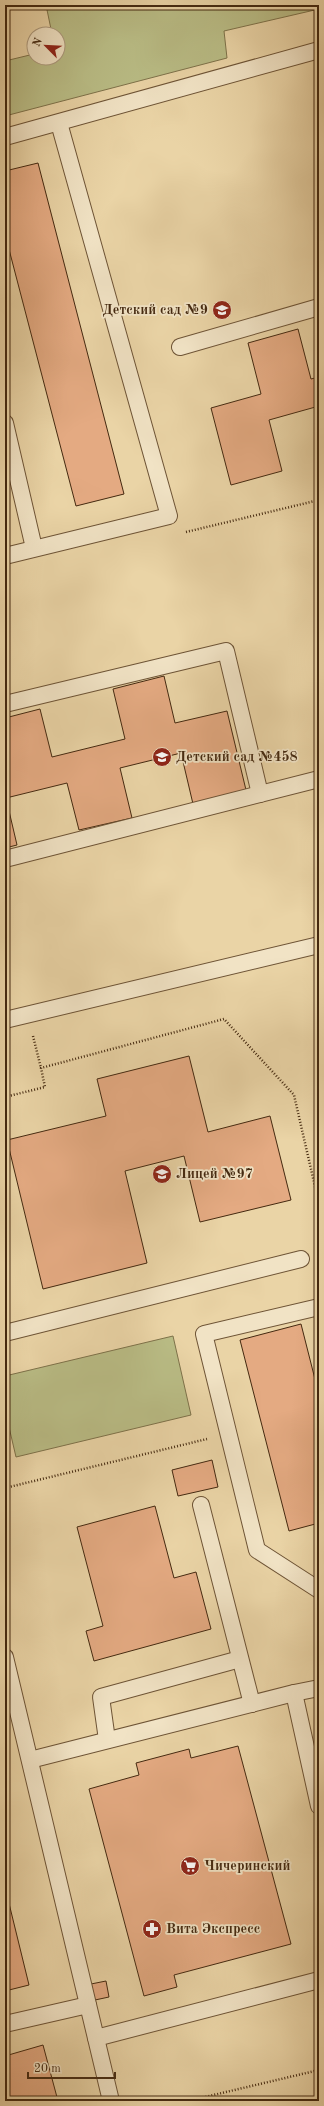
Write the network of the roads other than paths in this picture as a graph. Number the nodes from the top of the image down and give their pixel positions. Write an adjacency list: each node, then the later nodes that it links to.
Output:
1 (319, 50): 2 (lane)
2 (59, 123): 3 (lane); 7 (lane)
3 (5, 137)
4 (319, 307): 5 (lane)
5 (180, 347)
6 (5, 423): 7 (lane)
7 (34, 548): 8 (lane)
8 (5, 556)
9 (5, 704): 11 (lane)
10 (319, 779): 11 (lane)
11 (260, 794): 12 (lane)
12 (5, 859)
13 (319, 945): 14 (lane)
14 (5, 1020)
15 (301, 1259): 17 (lane)
16 (319, 1307): 19 (lane)
17 (5, 1333)
18 (201, 1505): 21 (lane)
19 (319, 1590)
20 (5, 1657): 26 (lane)
21 (240, 1659): 24 (lane); 25 (lane)
22 (319, 1688): 23 (lane)
23 (294, 1693): 24 (lane); 27 (lane)
24 (252, 1704): 25 (lane)
25 (107, 1740): 26 (lane)
26 (30, 1760): 29 (lane)
27 (319, 1806)
28 (319, 1980): 31 (lane)
29 (88, 2005): 30 (lane); 31 (lane)
30 (5, 2024)
31 (96, 2038): 32 (lane)
32 (111, 2101)

